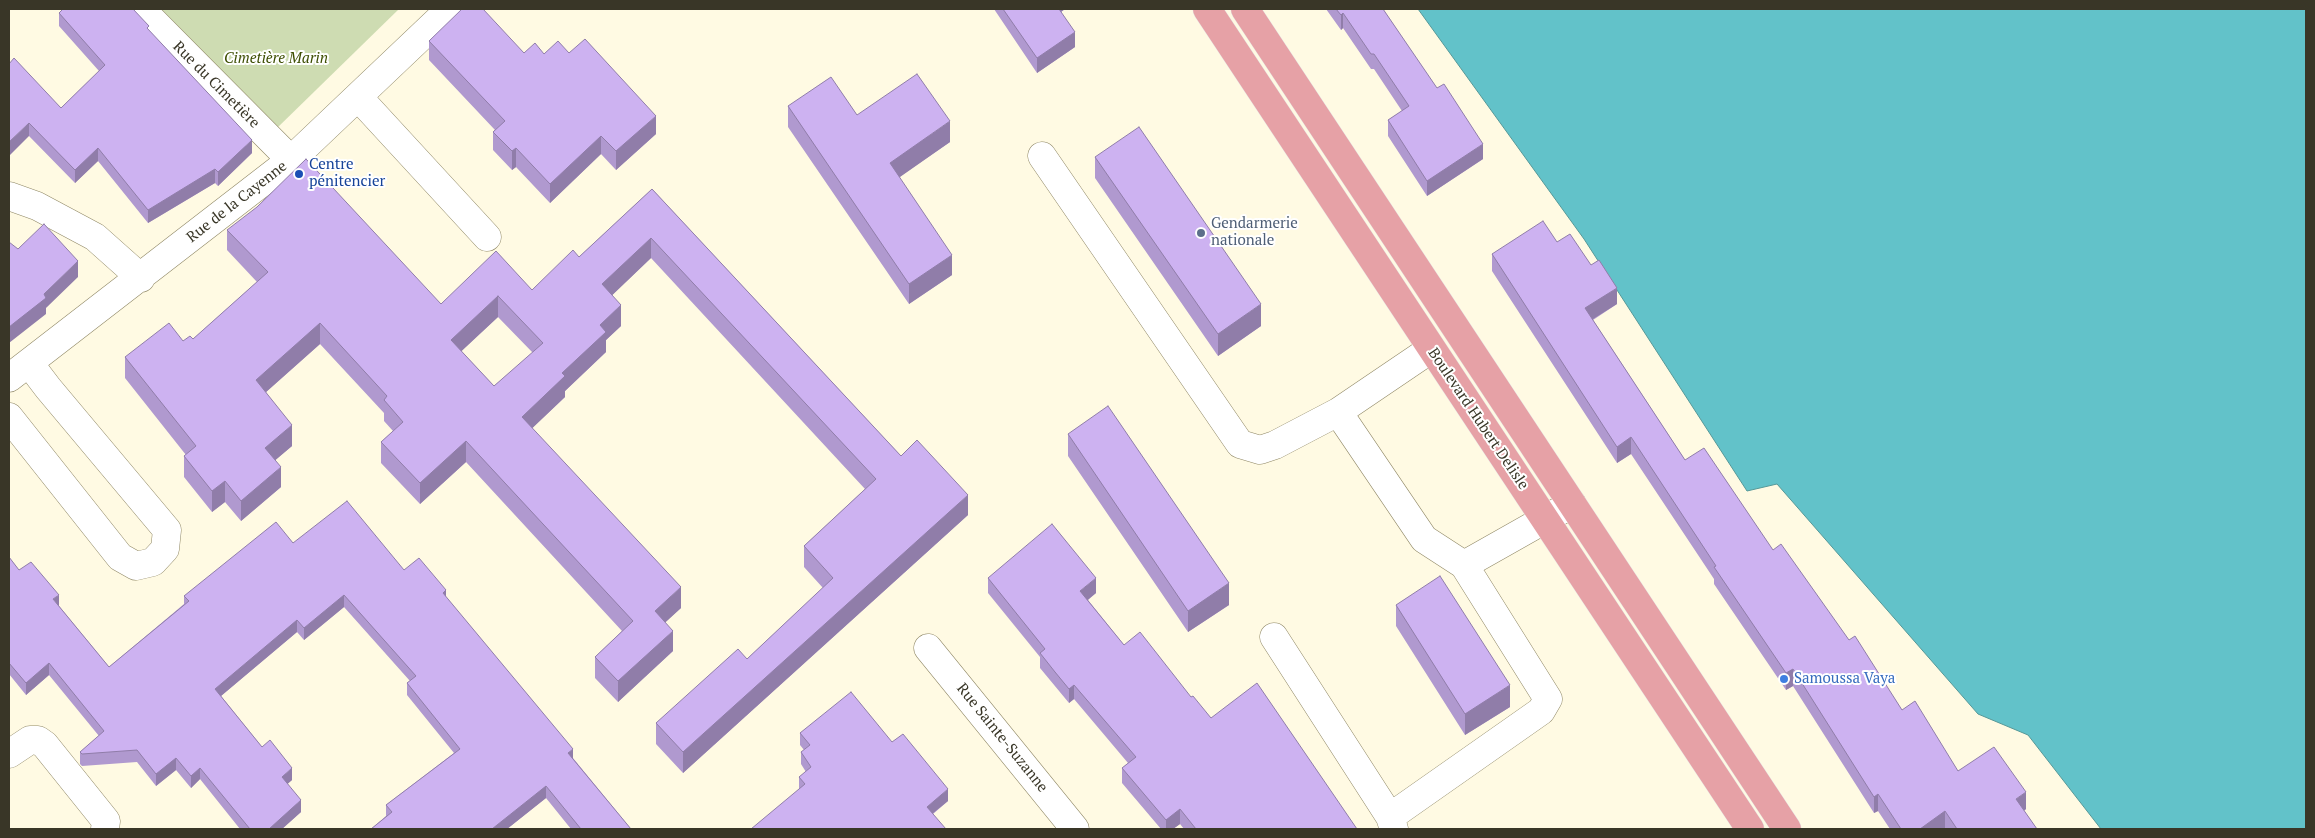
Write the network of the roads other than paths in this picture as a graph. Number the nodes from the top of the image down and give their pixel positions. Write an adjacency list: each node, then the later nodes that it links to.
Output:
1 (141, 9): 7 (street, Rue du Cimetière)
2 (450, 9): 5 (street, Rue de la Cayenne)
3 (1207, 9): 11 (main road, Boulevard Hubert Delisle)
4 (1245, 9): 9 (main road)
5 (359, 98): 7 (street, Rue de la Cayenne); 10 (street)
6 (1042, 156): 15 (street)
7 (291, 160): 12 (street, Rue de la Cayenne)
8 (9, 196): 12 (street)
9 (1395, 236): 11 (street); 17 (main road)
10 (487, 237)
11 (1368, 253): 13 (main road, Boulevard Hubert Delisle)
12 (141, 278): 14 (street, Rue de la Cayenne)
13 (1431, 349): 15 (street); 18 (main road, Boulevard Hubert Delisle)
14 (19, 370): 16 (street)
15 (1338, 412): 19 (street)
16 (9, 417)
17 (1572, 504): 18 (street); 27 (main road)
18 (1545, 518): 19 (street); 26 (main road, Boulevard Hubert Delisle)
19 (1464, 565): 23 (street)
20 (1274, 637): 23 (street)
21 (928, 648): 25 (street, Rue Sainte-Suzanne)
22 (9, 754): 24 (street)
23 (1392, 823)
24 (104, 829)
25 (1075, 829)
26 (1750, 829)
27 (1787, 829)

